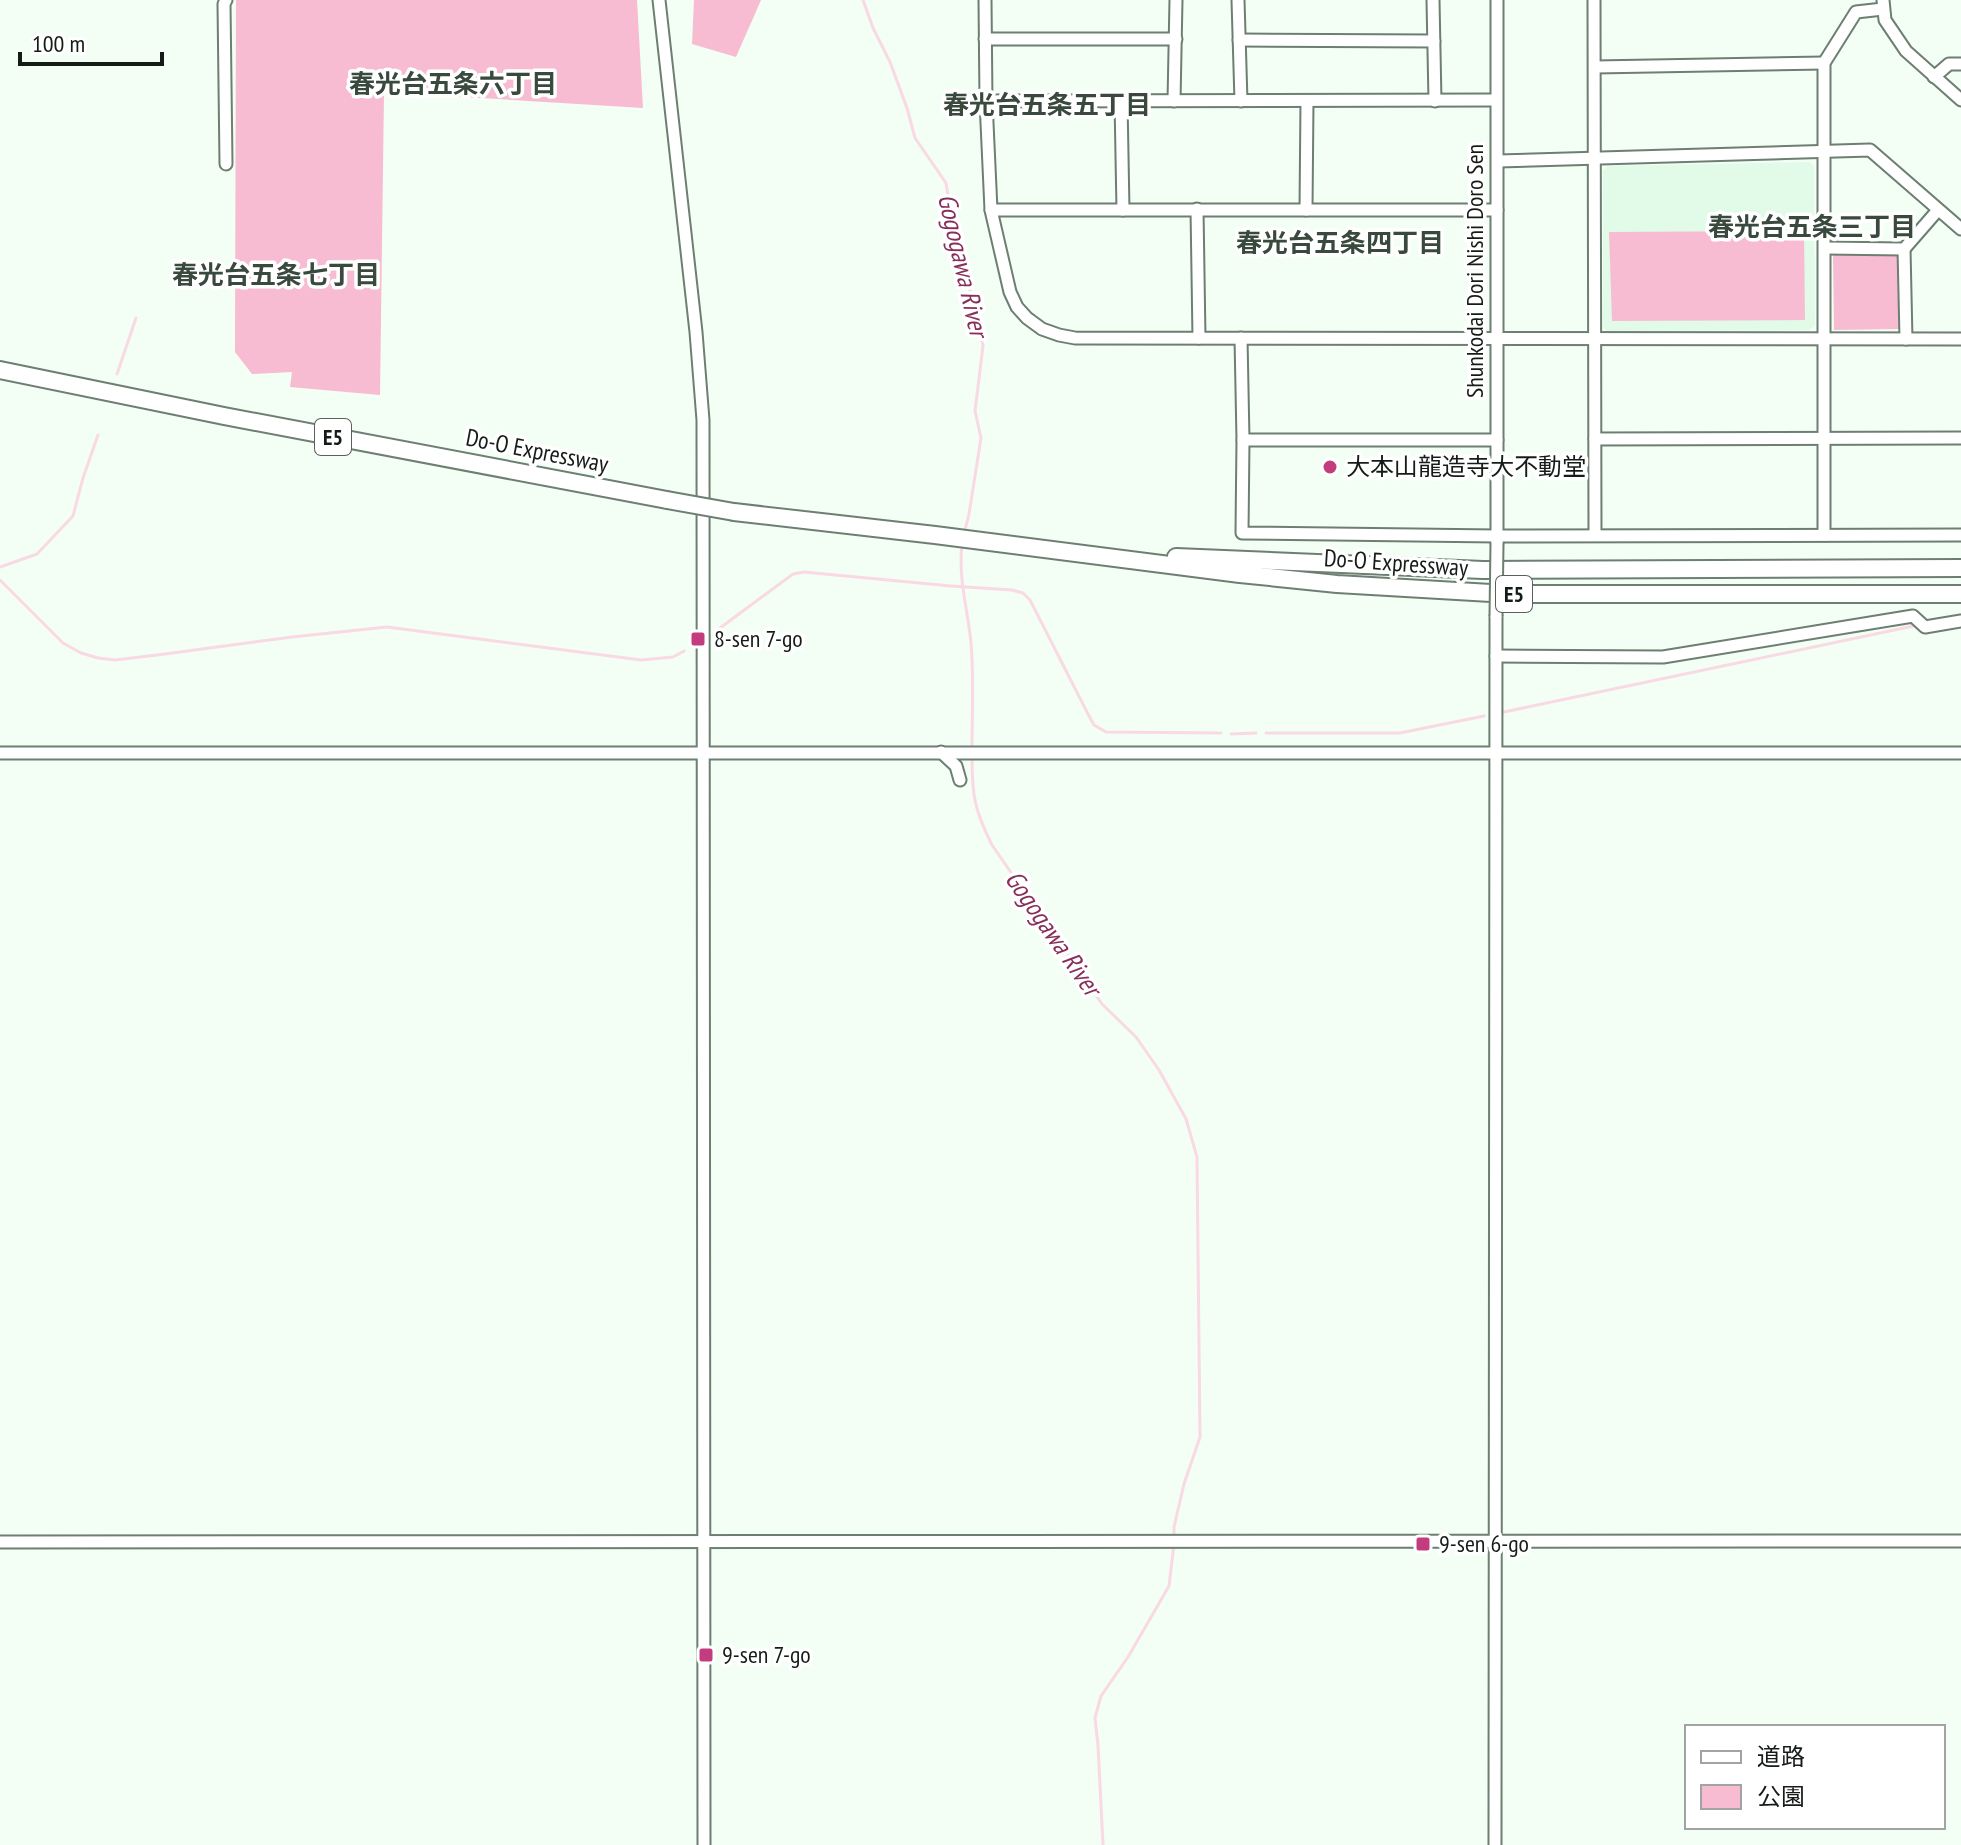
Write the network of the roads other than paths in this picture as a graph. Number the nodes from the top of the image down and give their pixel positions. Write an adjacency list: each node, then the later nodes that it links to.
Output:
1 (226, 0): 29 (street)
2 (659, 0): 64 (street)
3 (985, 0): 10 (street)
4 (1176, 0): 11 (street)
5 (1238, 0): 12 (street)
6 (1433, 0): 13 (street)
7 (1497, 0): 18 (street, Shunkodai Dori Nishi Doro Sen)
8 (1594, 0): 16 (street)
9 (1883, 5): 14 (street); 17 (street)
10 (985, 39): 11 (street); 20 (street)
11 (1176, 39): 22 (street)
12 (1239, 40): 13 (street); 23 (street)
13 (1434, 41): 25 (street)
14 (1824, 63): 16 (street); 26 (street)
15 (1961, 64): 17 (street)
16 (1595, 67): 27 (street)
17 (1934, 77): 19 (street)
18 (1496, 100): 25 (street); 28 (street, Shunkodai Dori Nishi Doro Sen)
19 (1961, 100)
20 (986, 101): 21 (street); 31 (street)
21 (1121, 101): 22 (street); 32 (street)
22 (1174, 101): 23 (street)
23 (1241, 101): 24 (street)
24 (1307, 101): 25 (street); 33 (street)
25 (1435, 101)
26 (1825, 152): 27 (street); 35 (street); 37 (street)
27 (1594, 157): 28 (street); 43 (street)
28 (1498, 161): 34 (street, Shunkodai Dori Nishi Doro Sen)
29 (226, 164)
30 (1197, 209): 32 (street); 33 (street); 39 (street)
31 (991, 210): 32 (street); 39 (street)
32 (1123, 210)
33 (1306, 210): 34 (street)
34 (1497, 210): 42 (street, Shunkodai Dori Nishi Doro Sen)
35 (1938, 210): 36 (street); 38 (street)
36 (1961, 229)
37 (1825, 248): 38 (street); 41 (street)
38 (1904, 249): 44 (street)
39 (1199, 338): 40 (street)
40 (1241, 338): 42 (street); 50 (street)
41 (1824, 338): 43 (street); 44 (street); 47 (street)
42 (1497, 339): 43 (street); 51 (street, Shunkodai Dori Nishi Doro Sen)
43 (1595, 339): 49 (street)
44 (1906, 339): 45 (street)
45 (1961, 339)
46 (0, 370): 56 (highway, Do-O Expressway / E5, bridge)
47 (1824, 438): 48 (street); 49 (street); 53 (street)
48 (1961, 438)
49 (1595, 439): 52 (street)
50 (1243, 440): 51 (street); 55 (street)
51 (1497, 440): 55 (street, Shunkodai Dori Nishi Doro Sen)
52 (1595, 535): 53 (street); 55 (street)
53 (1824, 535): 54 (street)
54 (1961, 535)
55 (1497, 539): 60 (street, Shunkodai Dori Nishi Doro Sen, bridge)
56 (1070, 552): 57 (highway, Do-O Expressway / E5); 58 (highway, Do-O Expressway / E5)
57 (1961, 568)
58 (1961, 594)
59 (1961, 621): 60 (street)
60 (1496, 656): 62 (street, Shunkodai Dori Nishi Doro Sen)
61 (941, 752): 62 (street); 64 (street); 66 (street)
62 (1495, 752): 65 (street); 70 (street, Shunkodai Dori Nishi Doro Sen)
63 (0, 753): 64 (street)
64 (703, 753): 69 (street)
65 (1961, 753)
66 (960, 780)
67 (1961, 1541): 70 (street)
68 (0, 1542): 69 (street)
69 (705, 1542): 70 (street); 71 (street)
70 (1496, 1542): 72 (street, Shunkodai Dori Nishi Doro Sen)
71 (704, 1845)
72 (1495, 1845)

